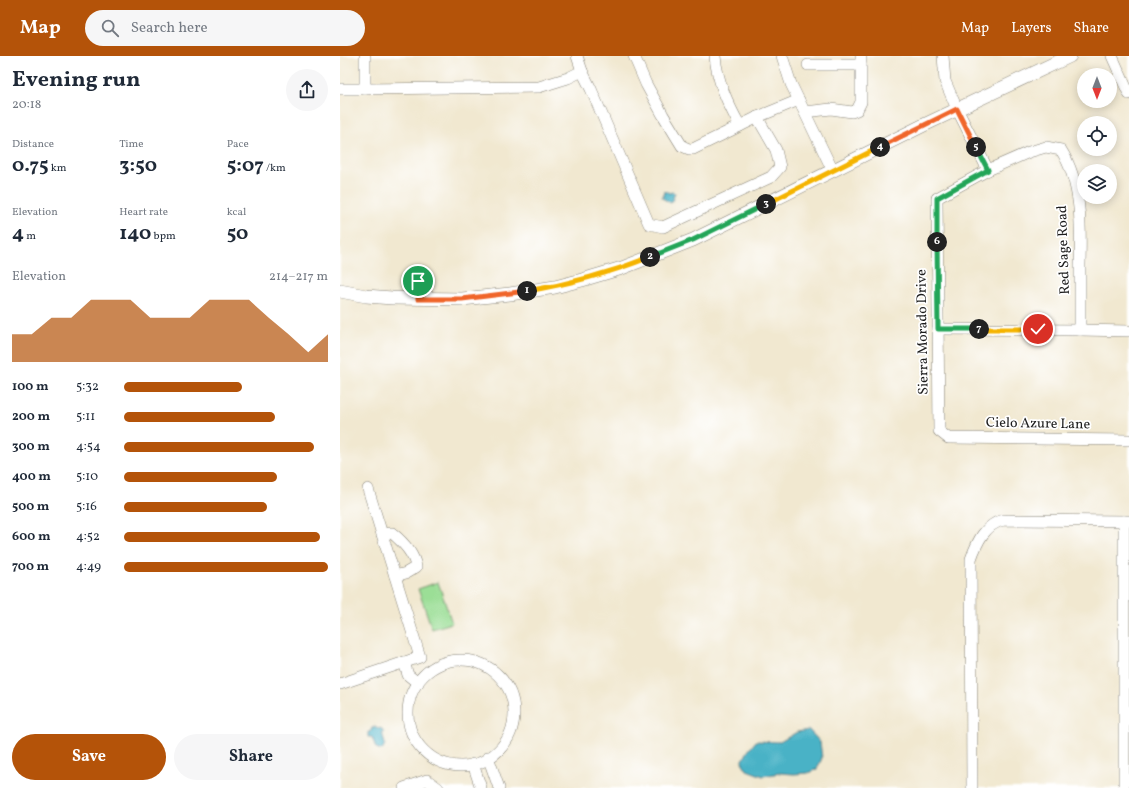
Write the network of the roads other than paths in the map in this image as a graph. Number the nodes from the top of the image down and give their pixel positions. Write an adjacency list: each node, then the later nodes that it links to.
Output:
1 (365, 56): 13 (street)
2 (577, 56): 11 (street)
3 (634, 56): 19 (street)
4 (715, 56): 19 (street)
5 (782, 56): 15 (street)
6 (942, 56): 16 (street)
7 (1070, 56): 16 (main road)
8 (1112, 56): 14 (street)
9 (861, 61): 10 (street); 17 (street)
10 (808, 65)
11 (582, 71): 13 (street); 18 (street)
12 (340, 89): 13 (street)
13 (365, 89)
14 (1129, 94)
15 (799, 100): 17 (street); 18 (street)
16 (957, 109): 20 (street); 21 (main road)
17 (805, 112): 21 (street)
18 (757, 117): 19 (street)
19 (740, 126)
20 (988, 170): 25 (street, Sierra Morado Drive); 26 (street, Red Sage Road)
21 (833, 171): 24 (main road)
22 (418, 278): 24 (street)
23 (340, 290): 24 (main road)
24 (418, 299)
25 (938, 329): 26 (street); 28 (street, Sierra Morado Drive)
26 (1080, 330): 27 (street)
27 (1129, 332)
28 (948, 438): 29 (street, Cielo Azure Lane)
29 (1129, 440)
30 (368, 489): 32 (street)
31 (1126, 521): 39 (street); 46 (street)
32 (382, 534): 33 (street); 33 (street)
33 (395, 576): 34 (street)
34 (420, 657): 35 (street); 36 (street)
35 (404, 662): 37 (street); 38 (street)
36 (437, 666): 37 (street); 40 (street)
37 (418, 683): 41 (street)
38 (340, 684)
39 (1127, 690): 47 (street)
40 (488, 758): 41 (street); 42 (street)
41 (473, 764): 45 (street)
42 (496, 787)
43 (404, 788): 44 (street)
44 (438, 788)
45 (481, 788)
46 (972, 788)
47 (1124, 788)

